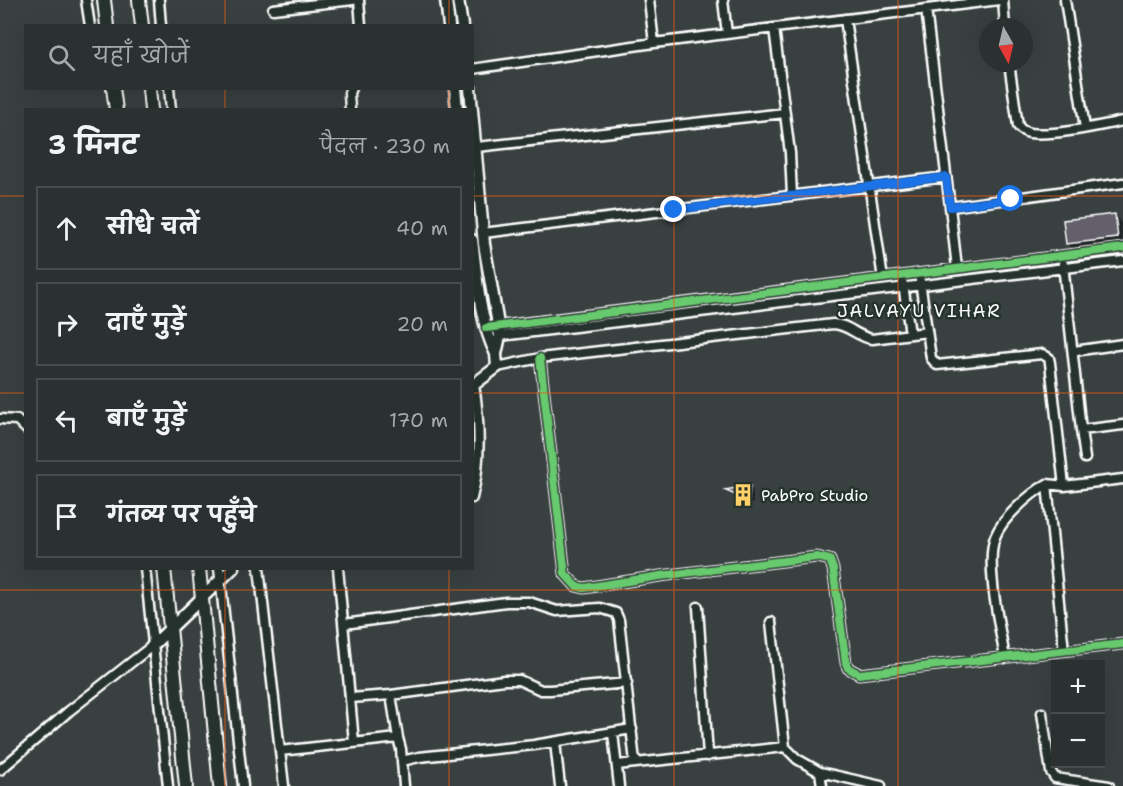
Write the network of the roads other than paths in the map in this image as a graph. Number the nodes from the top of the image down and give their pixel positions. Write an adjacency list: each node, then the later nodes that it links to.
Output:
1 (86, 0): 17 (street)
2 (104, 0): 18 (main road)
3 (139, 0): 19 (main road)
4 (159, 0): 20 (street)
5 (353, 0): 13 (street)
6 (359, 0): 21 (street)
7 (446, 0): 22 (street)
8 (458, 0): 23 (street)
9 (649, 0): 26 (street)
10 (723, 0): 25 (street)
11 (1001, 0): 14 (street); 15 (street)
12 (1065, 0): 44 (street)
13 (273, 9)
14 (926, 9): 16 (street); 46 (street)
15 (1004, 18)
16 (845, 19): 24 (street); 48 (street)
17 (90, 24)
18 (107, 24)
19 (142, 24)
20 (161, 24)
21 (362, 24)
22 (449, 24)
23 (462, 24)
24 (774, 28): 25 (street); 41 (street)
25 (727, 34): 26 (street)
26 (654, 42): 27 (street)
27 (474, 69)
28 (1010, 72): 44 (street)
29 (113, 90): 35 (main road)
30 (149, 90): 36 (main road)
31 (169, 90): 37 (street)
32 (350, 90): 38 (street)
33 (455, 90): 39 (street)
34 (470, 90): 40 (street)
35 (116, 108)
36 (151, 108)
37 (171, 108)
38 (350, 108)
39 (457, 108)
40 (472, 108)
41 (785, 113): 45 (street); 49 (street)
42 (1123, 121): 44 (street)
43 (474, 122): 45 (street)
44 (1085, 128)
45 (477, 147): 51 (street)
46 (946, 177): 48 (street); 50 (street)
47 (1123, 183): 50 (street)
48 (870, 186): 49 (street); 60 (street)
49 (792, 196): 51 (street)
50 (950, 207): 56 (street)
51 (483, 233): 65 (street)
52 (1123, 248): 54 (street)
53 (474, 253): 64 (street)
54 (1062, 256): 56 (street); 57 (street)
55 (1123, 261): 57 (street)
56 (957, 268): 58 (street)
57 (1064, 268): 61 (street); 70 (street)
58 (919, 274): 59 (street); 61 (street)
59 (902, 276): 60 (street); 62 (street)
60 (883, 279): 65 (street)
61 (920, 285): 62 (street); 66 (street)
62 (903, 287): 65 (street); 68 (street)
63 (474, 304): 64 (street)
64 (483, 312): 67 (street)
65 (500, 331): 67 (street); 71 (street)
66 (927, 332): 68 (street); 83 (street)
67 (487, 333): 71 (street)
68 (910, 334): 72 (street)
69 (1123, 345): 70 (street)
70 (1074, 351): 79 (street)
71 (496, 354): 73 (street)
72 (540, 358): 73 (street); 101 (street)
73 (497, 367): 74 (street)
74 (474, 385)
75 (474, 391): 84 (street)
76 (0, 419): 78 (street)
77 (1123, 425): 79 (street)
78 (24, 427)
79 (1082, 430): 80 (street)
80 (1085, 458)
81 (1123, 479): 83 (street)
82 (1047, 484): 83 (street); 100 (street); 101 (street)
83 (1064, 486)
84 (474, 490)
85 (145, 570): 99 (street)
86 (164, 570): 97 (main road)
87 (199, 570): 93 (main road)
88 (219, 570): 92 (street)
89 (231, 570): 92 (street)
90 (259, 570): 112 (street)
91 (338, 570): 96 (street)
92 (220, 581): 93 (street); 122 (street)
93 (202, 597): 97 (street); 121 (main road)
94 (698, 607): 113 (street)
95 (771, 622): 111 (street)
96 (344, 624): 102 (street); 104 (street)
97 (170, 627): 99 (street); 120 (main road)
98 (1123, 644): 100 (street)
99 (152, 646): 117 (street); 119 (street)
100 (1064, 651): 101 (street)
101 (1005, 658)
102 (627, 683): 103 (street); 106 (street)
103 (391, 695): 104 (street); 108 (street)
104 (350, 698): 109 (street)
105 (1042, 713): 129 (street)
106 (632, 729): 107 (street); 115 (street)
107 (613, 733): 110 (street); 116 (street)
108 (398, 738): 109 (street); 114 (street)
109 (354, 742): 112 (street)
110 (555, 742): 114 (street); 125 (street)
111 (785, 747): 113 (street); 118 (street)
112 (280, 751): 123 (street)
113 (708, 756): 115 (street)
114 (402, 760): 124 (street)
115 (635, 762): 116 (street)
116 (617, 765): 126 (street)
117 (0, 770)
118 (820, 771): 127 (street); 128 (street)
119 (168, 786)
120 (186, 786)
121 (220, 786)
122 (243, 786)
123 (284, 786)
124 (404, 786)
125 (560, 786)
126 (619, 786)
127 (822, 786)
128 (881, 786)
129 (1109, 786)

